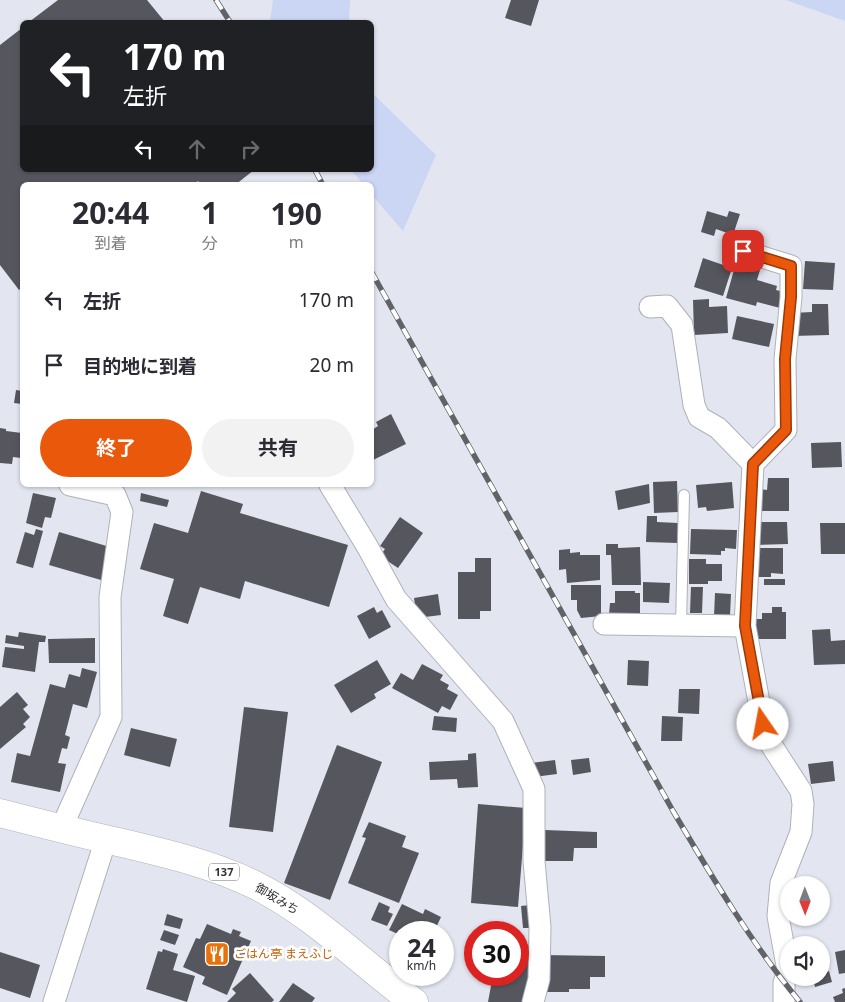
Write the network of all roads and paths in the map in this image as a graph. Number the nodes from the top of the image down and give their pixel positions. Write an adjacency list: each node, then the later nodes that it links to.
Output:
1 (743, 251): 3 (street)
2 (650, 307): 3 (street)
3 (753, 464): 9 (street)
4 (79, 487): 11 (street)
5 (331, 487): 15 (street)
6 (684, 495): 8 (lane)
7 (604, 624): 8 (street)
8 (681, 625): 9 (street)
9 (745, 626): 16 (street)
10 (0, 813): 11 (highway, 御坂みち / 137)
11 (62, 829): 12 (highway, 御坂みち / 137)
12 (106, 839): 13 (street); 14 (highway, 御坂みち / 137)
13 (54, 1002)
14 (414, 1002)
15 (533, 1002)
16 (784, 1002)

